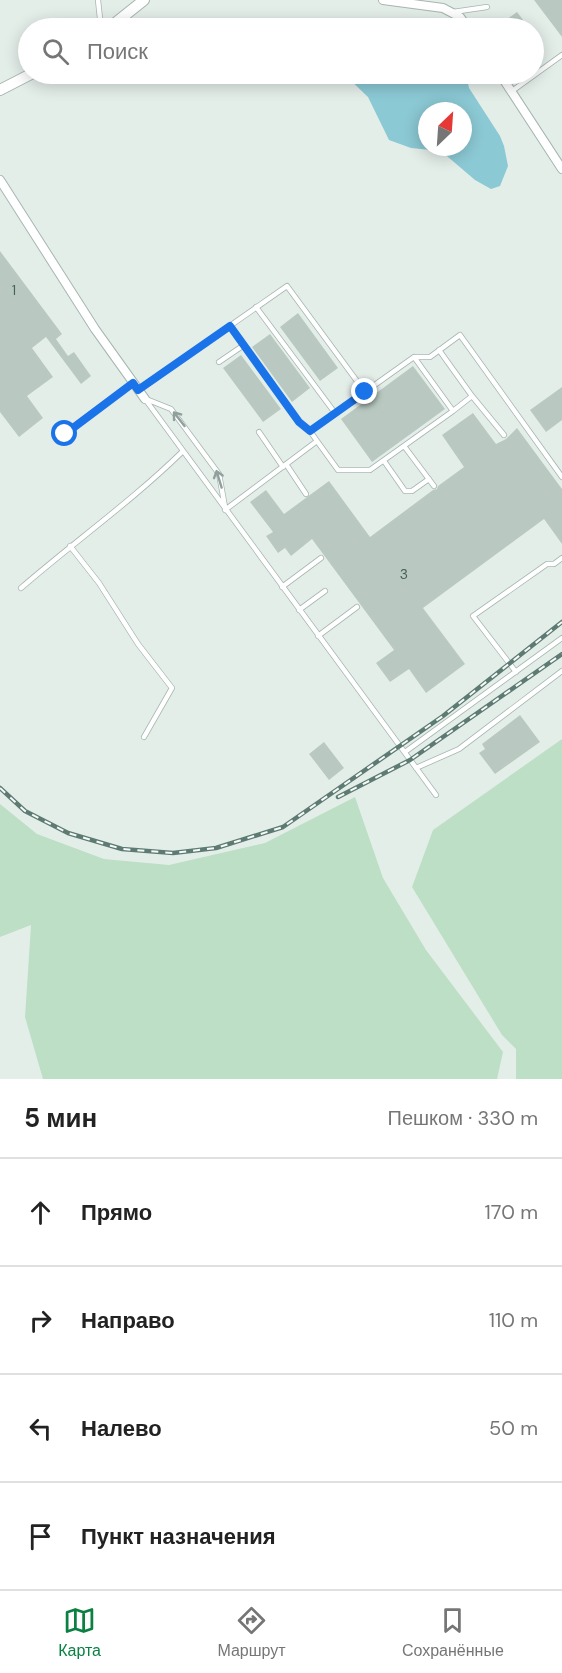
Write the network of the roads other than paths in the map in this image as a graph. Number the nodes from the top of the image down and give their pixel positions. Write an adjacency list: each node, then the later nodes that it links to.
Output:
1 (98, 0): 7 (lane)
2 (144, 0): 8 (street)
3 (383, 0): 4 (street)
4 (402, 1): 6 (street)
5 (487, 7): 6 (lane)
6 (453, 12): 9 (street)
7 (100, 18)
8 (122, 18)
9 (461, 18)
10 (562, 55): 11 (lane)
11 (544, 68)
12 (18, 81): 15 (street)
13 (507, 84): 16 (street)
14 (522, 84): 16 (lane)
15 (0, 90)
16 (512, 91): 17 (street)
17 (562, 169)
18 (0, 180): 25 (street)
19 (256, 307): 20 (lane); 26 (lane); 30 (lane)
20 (230, 326): 21 (lane); 25 (lane)
21 (244, 345): 24 (lane); 31 (lane)
22 (439, 350): 23 (lane); 27 (lane); 40 (lane)
23 (414, 357): 26 (lane); 29 (lane)
24 (219, 362)
25 (136, 386): 28 (street); 33 (lane)
26 (365, 392): 30 (lane)
27 (472, 396): 29 (lane); 34 (lane)
28 (145, 399): 37 (lane); 44 (lane, one-way to 28)
29 (453, 411): 36 (lane)
30 (335, 413): 31 (lane)
31 (310, 431): 35 (lane)
32 (259, 432): 39 (lane)
33 (65, 434)
34 (504, 435)
35 (317, 441): 38 (lane); 39 (lane)
36 (404, 446): 38 (lane); 41 (lane)
37 (182, 452): 44 (lane); 45 (lane)
38 (384, 461): 41 (lane)
39 (285, 465): 43 (lane); 44 (lane)
40 (562, 477)
41 (429, 479): 42 (lane)
42 (434, 486)
43 (306, 494)
44 (225, 510): 48 (lane)
45 (70, 546): 49 (lane); 57 (lane)
46 (321, 558): 48 (lane)
47 (562, 558): 56 (lane)
48 (282, 587): 52 (lane)
49 (21, 588)
50 (325, 591): 52 (lane)
51 (357, 607): 53 (lane)
52 (299, 610): 53 (lane)
53 (318, 636): 58 (lane)
54 (562, 638): 56 (lane)
55 (562, 671): 59 (lane)
56 (516, 672): 58 (lane)
57 (144, 737)
58 (405, 752): 59 (lane)
59 (416, 768): 60 (lane)
60 (436, 795)

